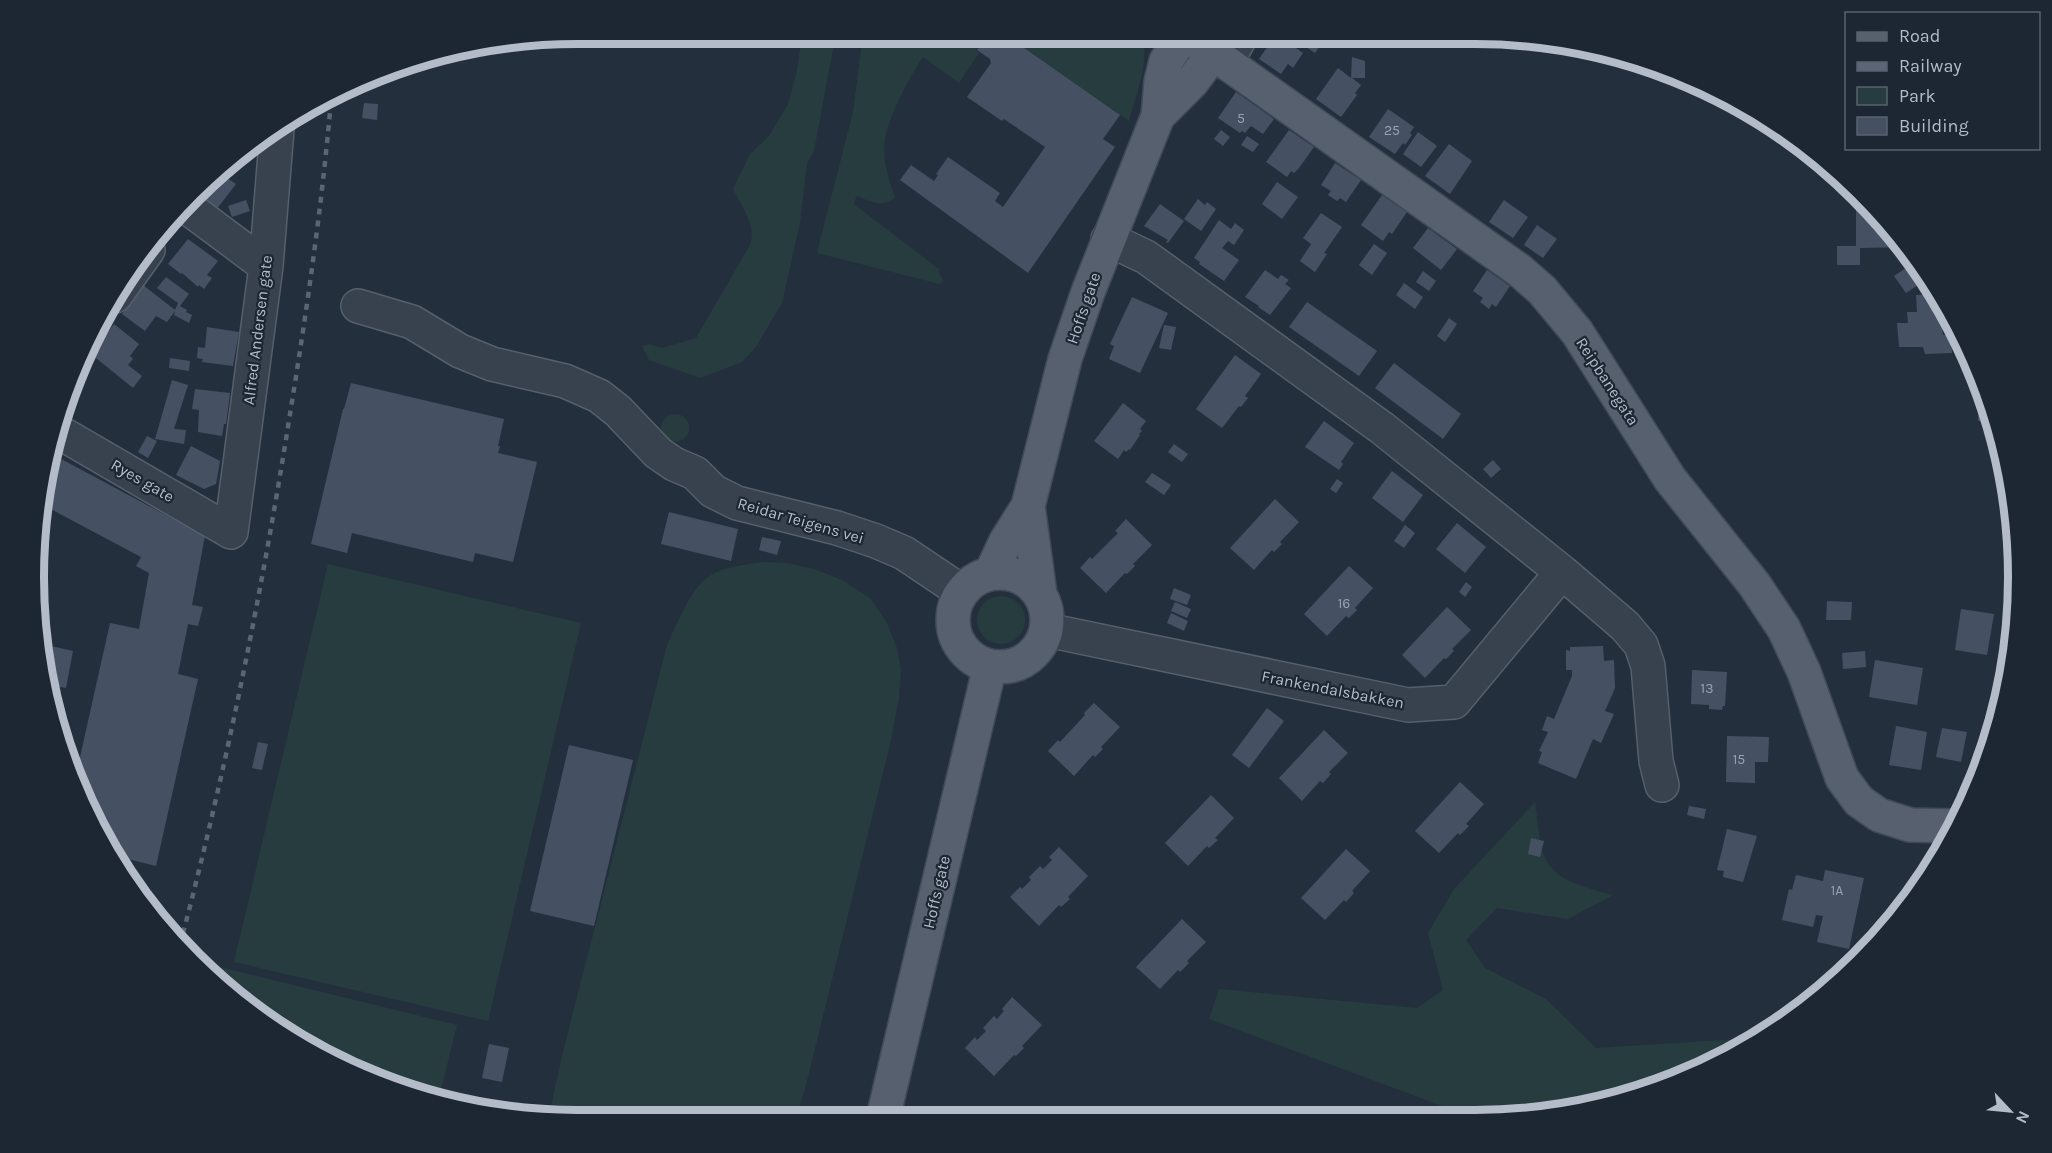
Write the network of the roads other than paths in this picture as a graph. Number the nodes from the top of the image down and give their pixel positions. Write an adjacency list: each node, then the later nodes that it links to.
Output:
1 (1178, 44): 5 (main road, Hoffs gate)
2 (1199, 44): 4 (main road, Reipbanegata)
3 (1233, 44): 4 (street)
4 (1219, 59): 5 (main road, Hoffs gate); 21 (main road, Reipbanegata)
5 (1158, 116): 8 (main road, Hoffs gate)
6 (276, 136): 9 (street, Alfred Andersen gate)
7 (191, 209): 9 (street)
8 (1108, 239): 12 (main road, Hoffs gate); 14 (street)
9 (266, 266): 13 (street, Alfred Andersen gate)
10 (358, 306): 16 (street, Reidar Teigens vei)
11 (63, 434): 13 (street, Ryes gate)
12 (1028, 506): 15 (main road, Hoffs gate); 17 (main road, Hoffs gate)
13 (231, 532)
14 (1562, 572): 18 (street, Frankendalsbakken); 20 (street)
15 (992, 573): 16 (main road); 17 (main road)
16 (962, 592): 19 (main road)
17 (1040, 594): 18 (main road)
18 (1047, 630): 19 (main road)
19 (990, 666): 22 (main road, Hoffs gate)
20 (1662, 785)
21 (1946, 826)
22 (885, 1110)

